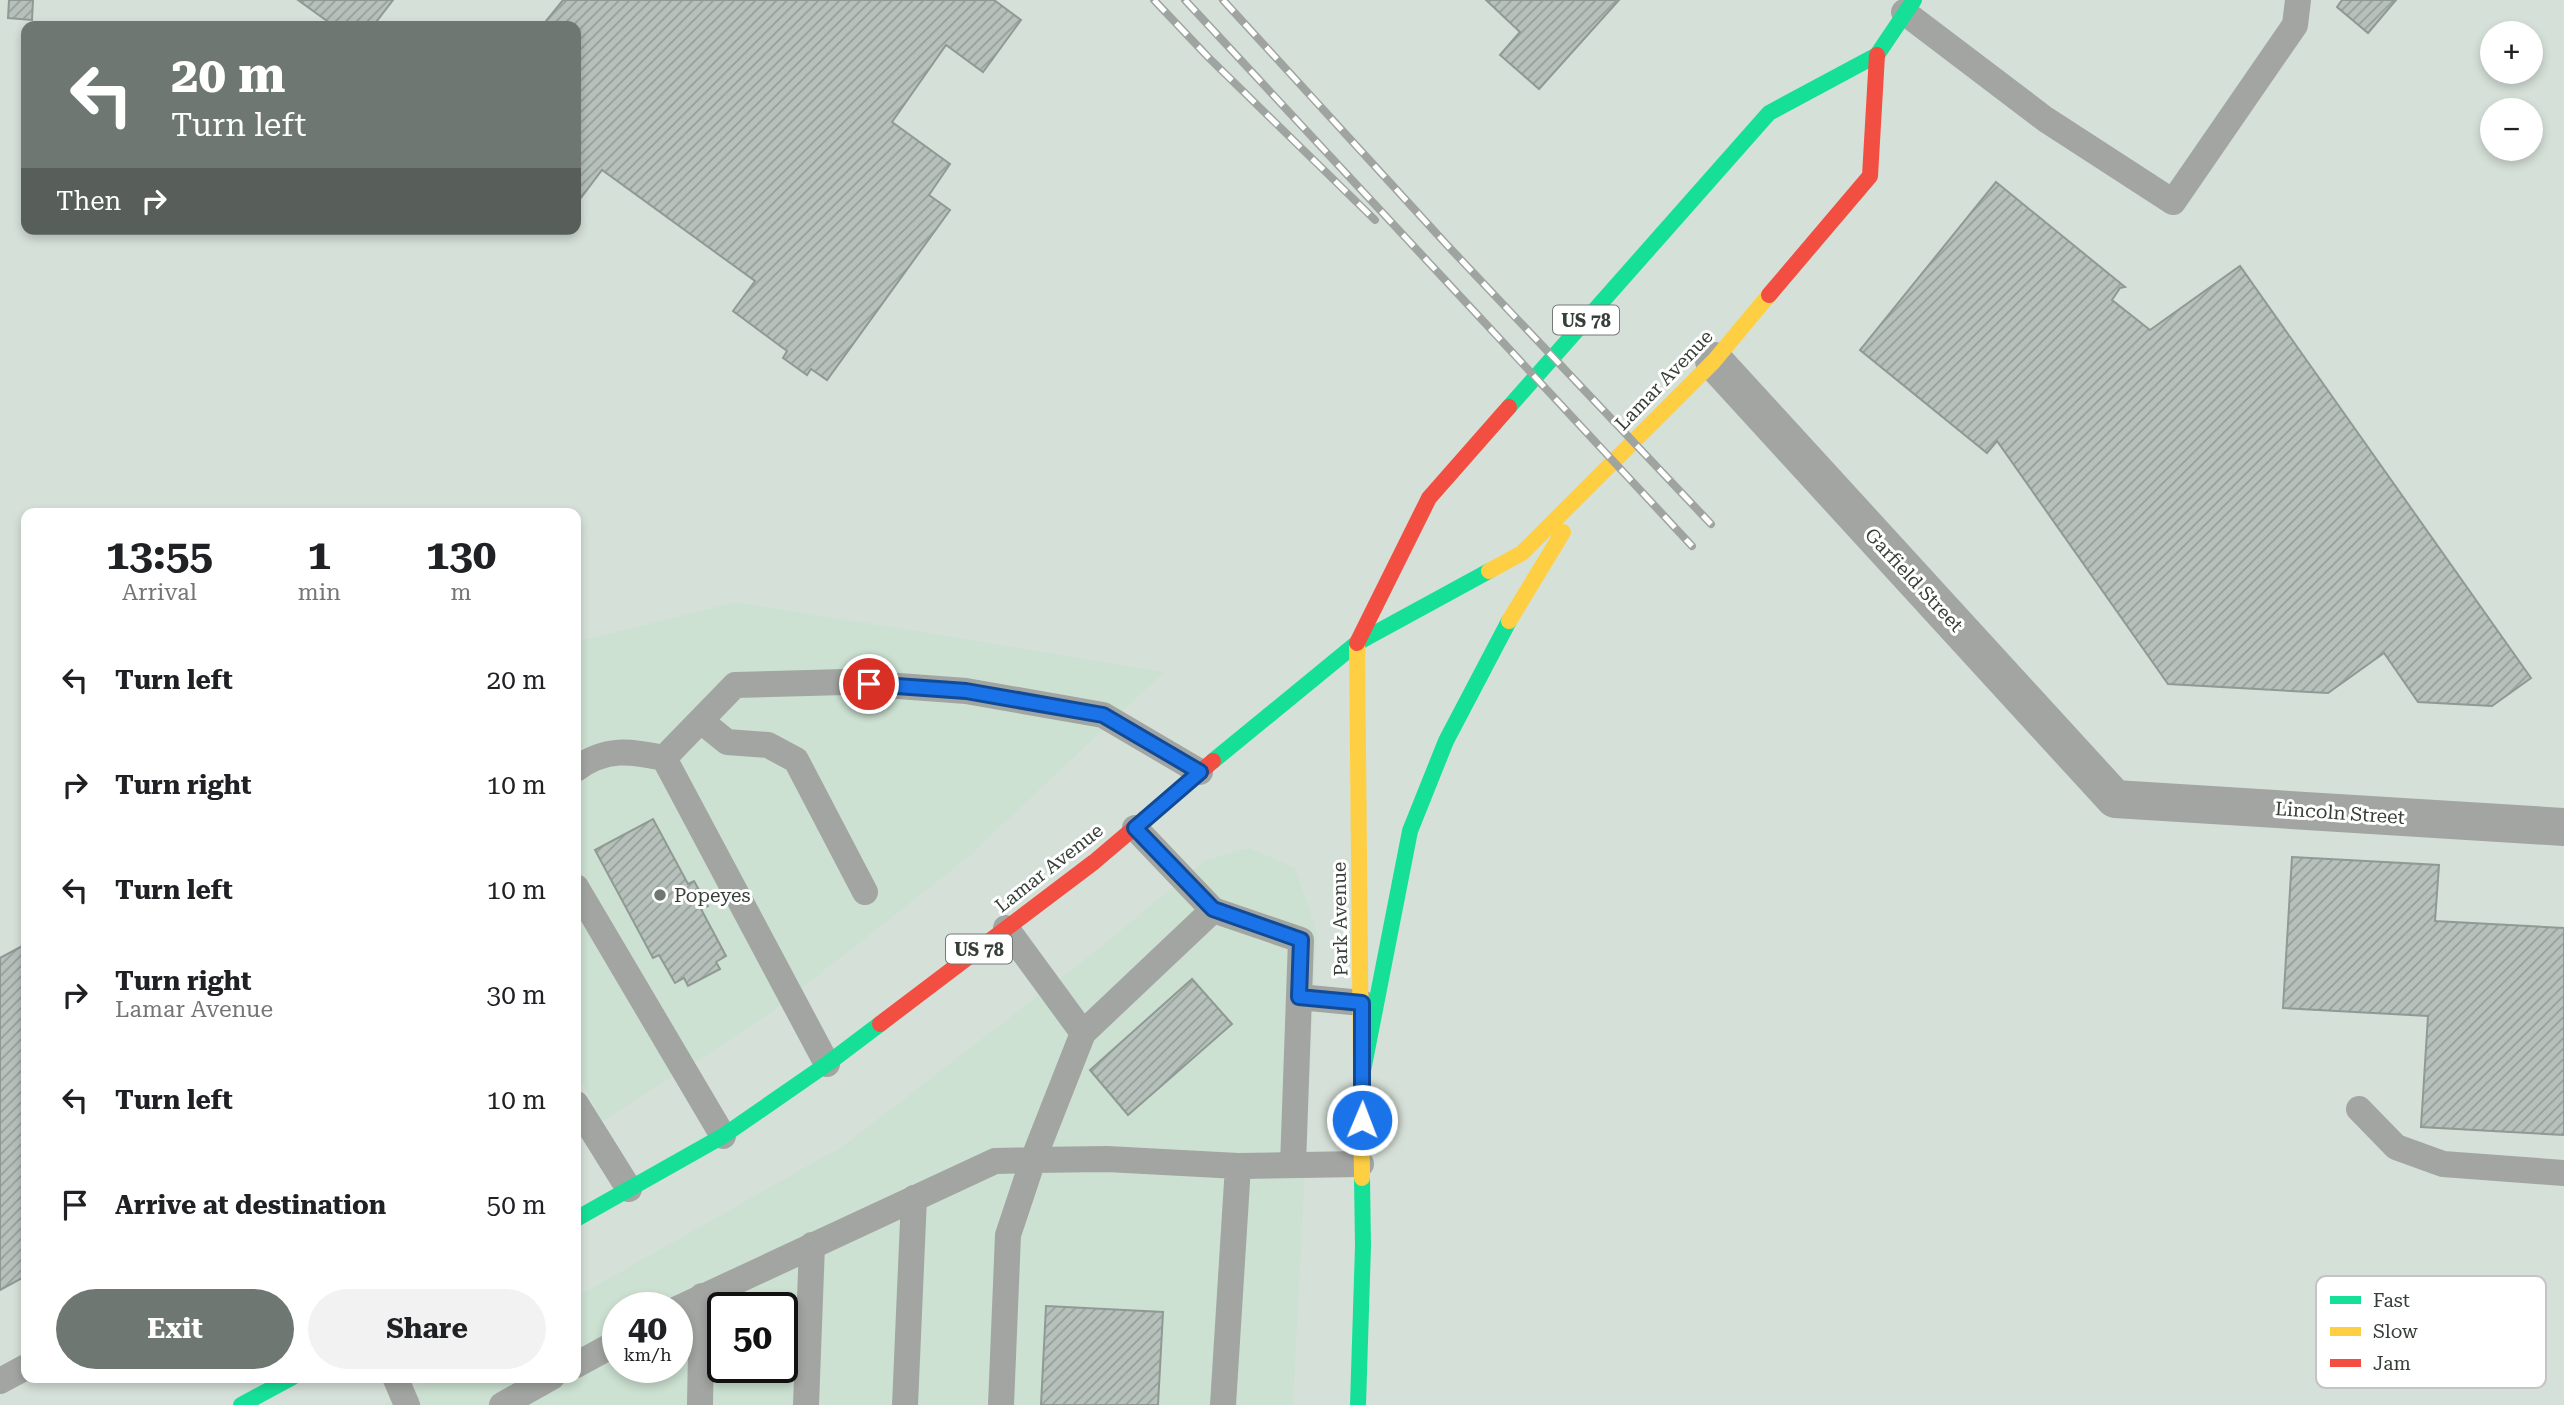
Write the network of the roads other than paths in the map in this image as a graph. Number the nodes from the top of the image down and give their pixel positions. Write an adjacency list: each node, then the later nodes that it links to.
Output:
1 (2298, 0): 2 (lane)
2 (1909, 6): 3 (main road, Lamar Avenue / US 78)
3 (1877, 55): 4 (main road, Lamar Avenue / US 78); 6 (main road, Lamar Avenue / US 78)
4 (1714, 361): 5 (main road, Lamar Avenue / US 78); 11 (street, Garfield Street)
5 (1594, 481): 6 (main road, Lamar Avenue / US 78); 22 (main road)
6 (1357, 643): 10 (main road, Lamar Avenue / US 78); 19 (main road, Park Avenue)
7 (701, 721): 8 (lane); 10 (lane); 14 (lane)
8 (664, 758): 9 (lane); 21 (lane)
9 (581, 765)
10 (1200, 772): 13 (main road, Lamar Avenue / US 78)
11 (2115, 799): 12 (street, Lincoln Street)
12 (2564, 827)
13 (1135, 828): 16 (lane); 17 (main road, Lamar Avenue / US 78)
14 (865, 892)
15 (581, 895): 25 (lane)
16 (1213, 909): 18 (lane); 20 (lane)
17 (1006, 928): 20 (lane); 21 (main road, Lamar Avenue / US 78)
18 (1299, 997): 19 (lane); 28 (lane)
19 (1362, 1003): 22 (main road, Park Avenue)
20 (1083, 1033): 26 (lane)
21 (827, 1064): 25 (main road, Lamar Avenue / US 78)
22 (1362, 1076): 27 (main road, Park Avenue)
23 (2359, 1109): 30 (lane)
24 (581, 1112): 31 (lane)
25 (723, 1136): 31 (main road, Lamar Avenue / US 78)
26 (1033, 1160): 29 (lane); 32 (lane); 50 (lane)
27 (1361, 1164): 28 (lane); 52 (main road, Park Avenue)
28 (1293, 1165): 29 (lane)
29 (1238, 1166): 51 (lane)
30 (2564, 1173)
31 (629, 1189): 33 (main road, Lamar Avenue / US 78)
32 (914, 1198): 34 (lane); 49 (lane)
33 (581, 1216)
34 (812, 1245): 35 (lane); 48 (lane)
35 (702, 1296): 36 (lane); 47 (lane)
36 (693, 1301)
37 (602, 1351): 38 (lane)
38 (581, 1362)
39 (21, 1370): 40 (lane)
40 (0, 1381)
41 (282, 1383): 44 (main road)
42 (398, 1383): 45 (lane)
43 (545, 1388): 46 (lane)
44 (241, 1405)
45 (407, 1405)
46 (502, 1405)
47 (700, 1405)
48 (806, 1405)
49 (905, 1405)
50 (1001, 1405)
51 (1223, 1405)
52 (1358, 1405)

